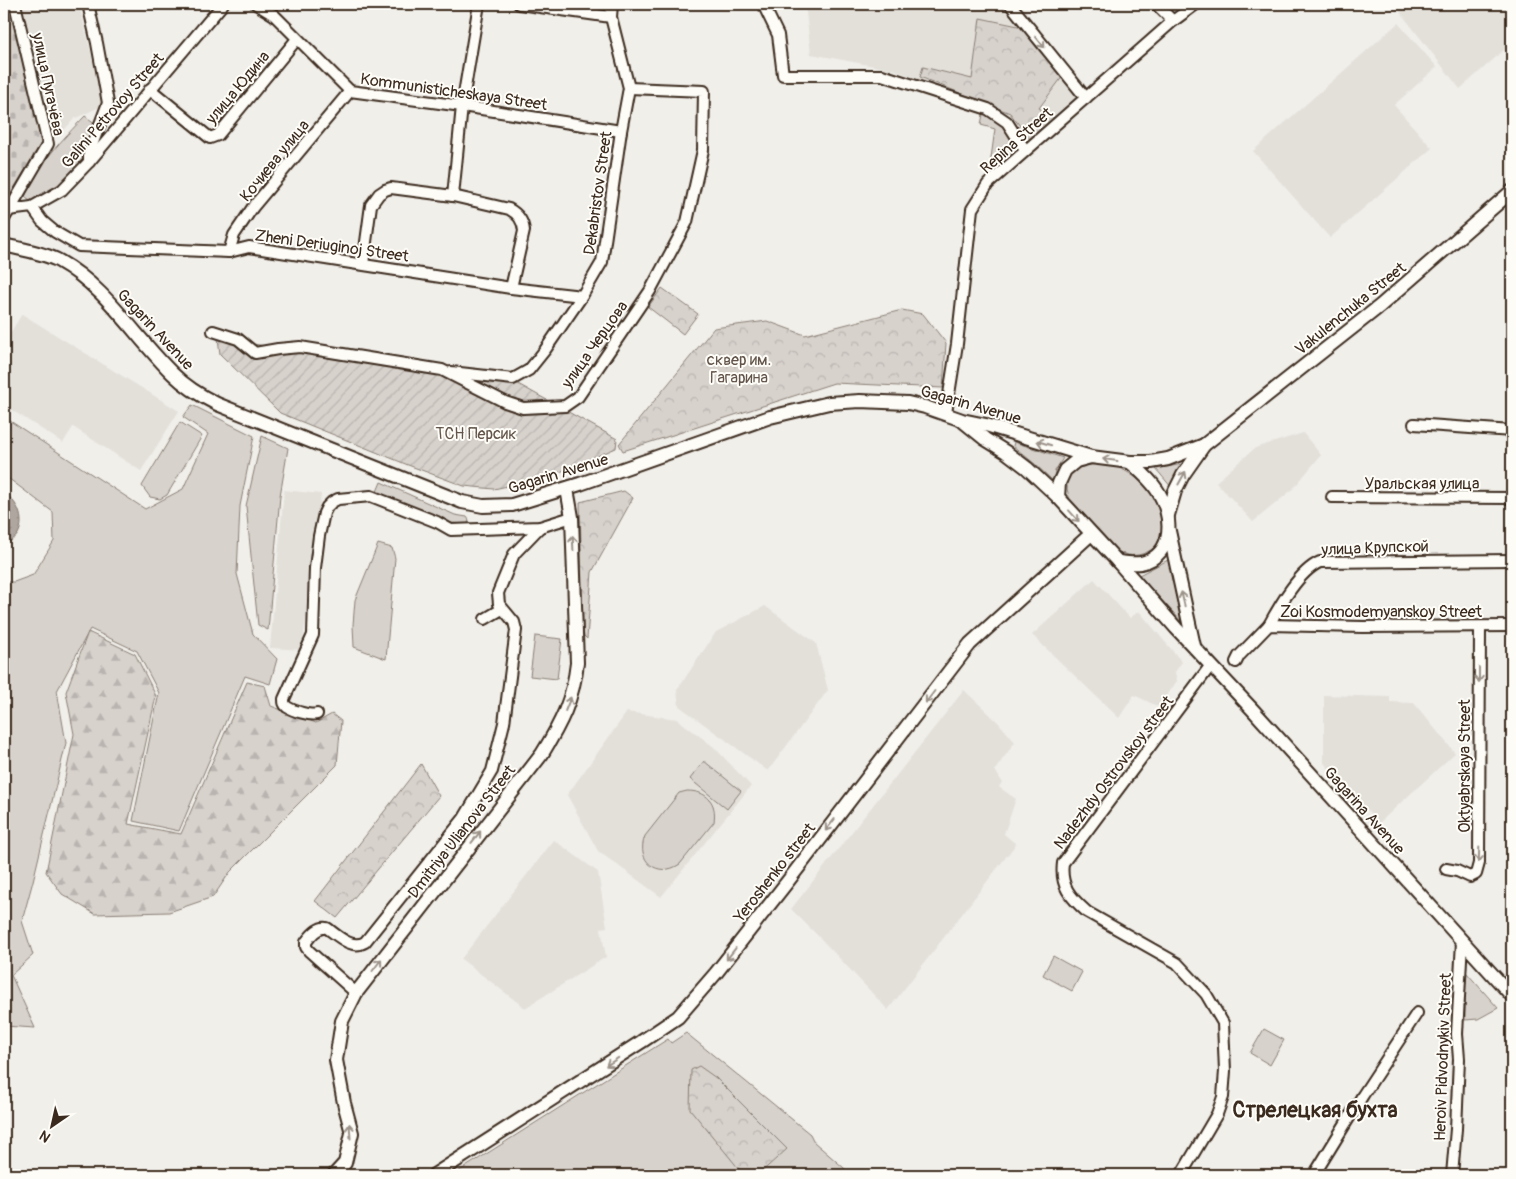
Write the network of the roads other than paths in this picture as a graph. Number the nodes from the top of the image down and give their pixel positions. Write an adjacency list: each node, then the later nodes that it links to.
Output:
1 (15, 4): 26 (street, улица Пугачёва)
2 (88, 4): 22 (street)
3 (223, 4): 16 (street, Galini Petrovoy Street)
4 (256, 4): 14 (street, Kommunisticheskaya Street)
5 (479, 4): 19 (street)
6 (519, 4): 12 (street)
7 (612, 4): 12 (street, Dekabristov Street)
8 (763, 4): 21 (street)
9 (1010, 4): 18 (street, one-way to 18)
10 (1156, 4): 13 (street)
11 (1196, 4): 13 (street, Repina Street)
12 (611, 17): 15 (street, Dekabristov Street)
13 (1173, 21): 18 (street, Repina Street)
14 (297, 39): 16 (street, улица Юдина); 17 (street, Kommunisticheskaya Street)
15 (629, 88): 20 (street, Dekabristov Street); 33 (street, улица Черцова)
16 (150, 89): 22 (street, Galini Petrovoy Street)
17 (350, 91): 19 (street, Kommunisticheskaya Street); 28 (street, Кочиева улица)
18 (1086, 98): 21 (street, Repina Street)
19 (462, 106): 20 (street, Kommunisticheskaya Street); 24 (street)
20 (621, 131): 31 (street, Dekabristov Street)
21 (1025, 150): 34 (street, Repina Street)
22 (89, 162): 25 (street, Galini Petrovoy Street)
23 (1512, 191): 38 (main road, Vakulenchuka Street)
24 (452, 196): 29 (street); 30 (street)
25 (32, 207): 26 (street, Galini Petrovoy Street); 28 (street, Zheni Deriuginoj Street)
26 (6, 214)
27 (4, 245): 41 (main road, Gagarin Avenue)
28 (229, 252): 29 (street, Zheni Deriuginoj Street)
29 (363, 264): 30 (street, Zheni Deriuginoj Street)
30 (511, 288): 31 (street, Zheni Deriuginoj Street)
31 (582, 296): 33 (street, Dekabristov Street)
32 (213, 331): 33 (street, улица Черцова)
33 (442, 370)
34 (946, 413): 35 (main road, Gagarin Avenue); 41 (main road, Gagarin Avenue)
35 (962, 420): 39 (main road, Gagarin Avenue, one-way to 35); 43 (main road)
36 (1414, 424): 37 (street)
37 (1512, 431)
38 (1204, 445): 40 (main road, Vakulenchuka Street); 45 (main road, Vakulenchuka Street, one-way to 38)
39 (1090, 457): 40 (main road, one-way to 39); 43 (main road)
40 (1130, 462): 45 (main road)
41 (567, 489): 46 (main road, Dmitriya Ulianova Street)
42 (1332, 497): 44 (street, Уральская улица)
43 (1058, 498): 49 (main road, one-way to 49)
44 (1512, 498)
45 (1168, 515): 48 (main road)
46 (572, 517): 47 (street); 63 (main road, Dmitriya Ulianova Street, one-way to 46)
47 (540, 527): 52 (street); 60 (street)
48 (1169, 530): 51 (main road); 57 (main road, one-way to 48)
49 (1091, 534): 51 (main road); 67 (main road, Yeroshenko street, one-way to 67)
50 (1512, 560): 54 (street, улица Крупской)
51 (1118, 562): 57 (main road, Gagarina Avenue)
52 (502, 609): 53 (street); 63 (street)
53 (485, 618)
54 (1269, 625): 56 (street, Zoi Kosmodemyanskoy Street); 58 (street, Zoi Kosmodemyanskoy Street)
55 (1512, 626): 56 (street, Zoi Kosmodemyanskoy Street)
56 (1480, 627): 61 (street, Oktyabrskaya Street, one-way to 61)
57 (1194, 646): 59 (main road, Gagarina Avenue)
58 (1236, 662)
59 (1211, 665): 62 (main road, Gagarina Avenue); 68 (street, Nadezhdy Ostrovskoy street)
60 (318, 714)
61 (1446, 870)
62 (1462, 940): 64 (main road, Gagarina Avenue); 70 (street, Heroiv Pidvodnykiv Street)
63 (356, 993): 66 (main road, Dmitriya Ulianova Street, one-way to 63)
64 (1512, 996)
65 (1417, 1013): 69 (street)
66 (334, 1175)
67 (434, 1175)
68 (1181, 1175)
69 (1314, 1175)
70 (1452, 1175)

